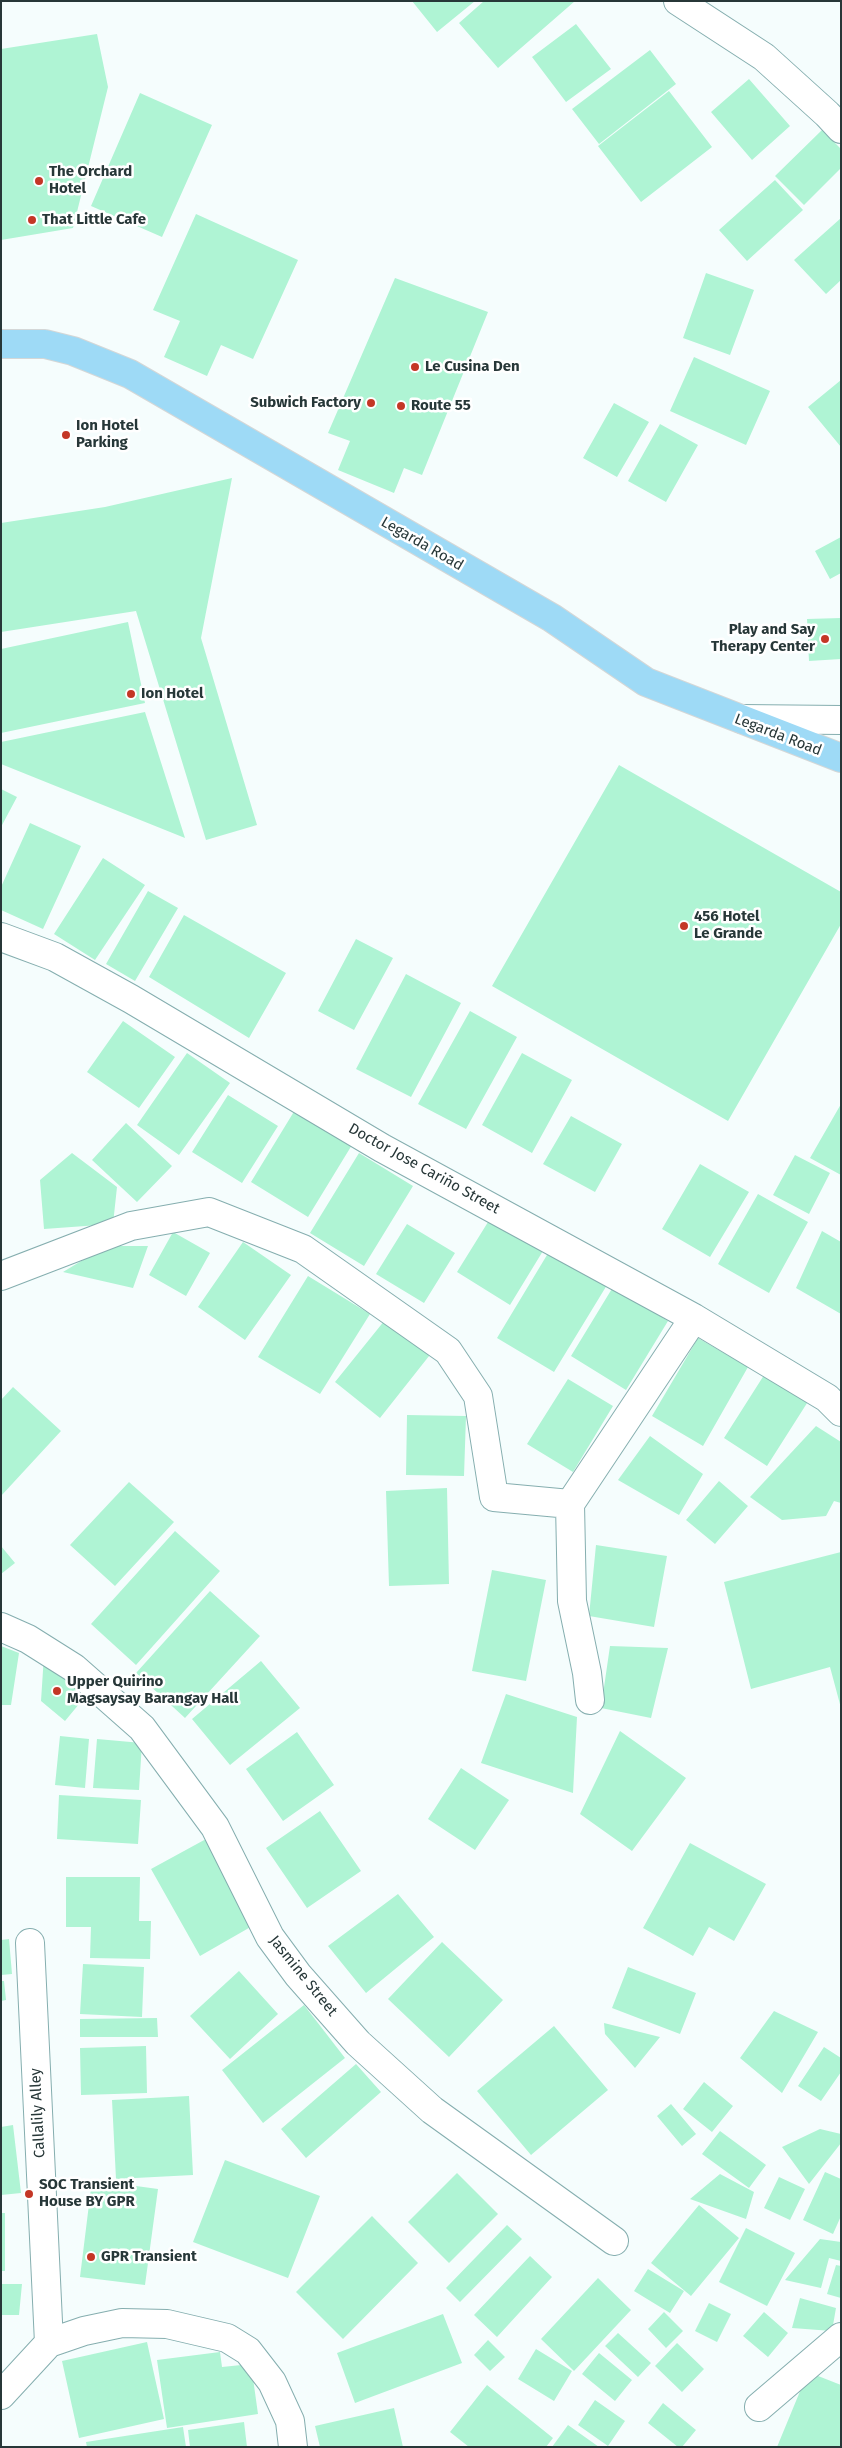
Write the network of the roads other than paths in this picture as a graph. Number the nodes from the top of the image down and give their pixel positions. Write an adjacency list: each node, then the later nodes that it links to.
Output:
1 (678, 1): 2 (street)
2 (841, 129)
3 (1, 344): 4 (main road, Legarda Road)
4 (735, 718): 5 (street); 6 (main road, Legarda Road)
5 (841, 720)
6 (841, 758)
7 (1, 937): 9 (street, Doctor Jose Cariño Street)
8 (1, 1276): 11 (street)
9 (694, 1318): 10 (street, Doctor Jose Cariño Street); 11 (street)
10 (841, 1412)
11 (570, 1504): 13 (street)
12 (1, 1626): 15 (street, Jasmine Street)
13 (590, 1700)
14 (30, 1943): 17 (street, Callalily Alley)
15 (614, 2241)
16 (841, 2337): 19 (street)
17 (48, 2343): 18 (street); 20 (street)
18 (1, 2395)
19 (759, 2407)
20 (293, 2447)

